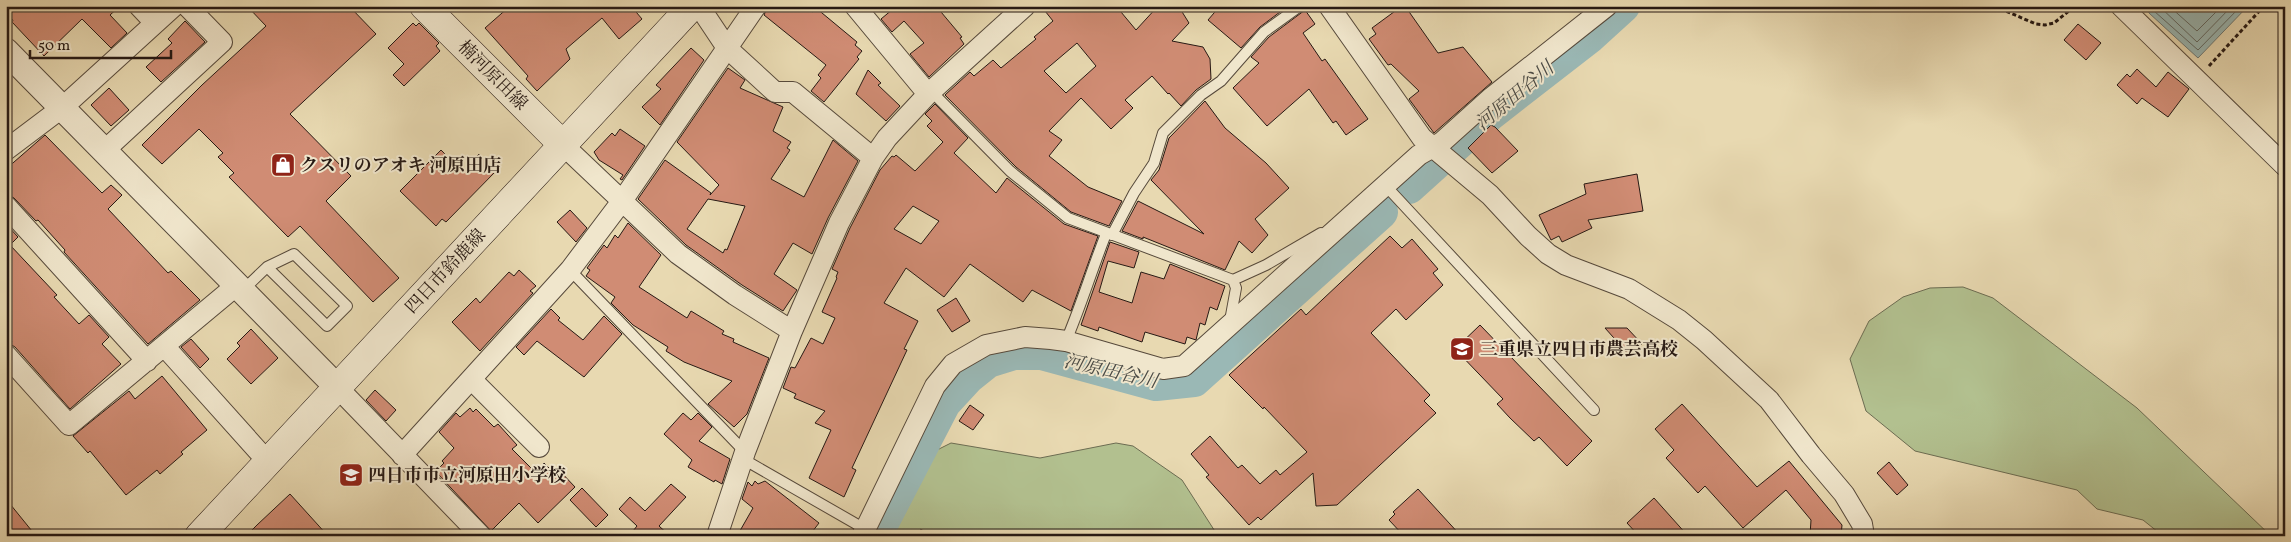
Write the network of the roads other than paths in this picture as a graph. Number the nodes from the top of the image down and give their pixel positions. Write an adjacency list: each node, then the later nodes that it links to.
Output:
1 (139, 6): 14 (street)
2 (174, 6): 14 (street)
3 (187, 6): 21 (street)
4 (424, 6): 19 (main road, 楠河原田線)
5 (692, 6): 19 (main road, 四日市鈴鹿線)
6 (699, 6): 15 (street)
7 (756, 6): 15 (street)
8 (855, 6): 17 (street)
9 (1025, 6): 17 (street)
10 (1300, 6): 29 (lane)
11 (1329, 6): 22 (street)
12 (1607, 6): 22 (street)
13 (2121, 6): 23 (street)
14 (155, 23): 18 (street)
15 (727, 48): 24 (street); 26 (street)
16 (6, 51): 18 (street)
17 (930, 93): 24 (street); 29 (lane)
18 (63, 107): 20 (street); 21 (street)
19 (562, 144): 26 (street); 41 (main road, 四日市鈴鹿線)
20 (6, 150)
21 (105, 150): 33 (street)
22 (1440, 153): 25 (street); 51 (street)
23 (2282, 156)
24 (873, 158): 35 (street)
25 (1385, 184): 28 (street); 42 (lane)
26 (622, 201): 31 (street); 35 (street)
27 (6, 206): 39 (street)
28 (1353, 214): 32 (lane); 34 (street)
29 (1109, 235): 32 (lane); 36 (lane)
30 (267, 267): 30 (lane); 33 (lane)
31 (570, 270): 40 (street); 45 (lane)
32 (1233, 280): 34 (lane)
33 (240, 288): 37 (street); 41 (street)
34 (1229, 325): 36 (street)
35 (792, 331): 45 (street)
36 (1066, 341): 47 (street)
37 (165, 347): 39 (street); 46 (street)
38 (6, 355): 39 (street)
39 (147, 361)
40 (472, 380): 43 (street); 44 (street)
41 (338, 387): 44 (street); 46 (main road, 四日市鈴鹿線)
42 (1594, 410)
43 (539, 447)
44 (402, 455): 49 (street)
45 (744, 455): 47 (lane); 50 (street)
46 (268, 462): 48 (main road, 四日市鈴鹿線)
47 (863, 532)
48 (199, 536)
49 (482, 536)
50 (717, 536)
51 (1864, 536)

